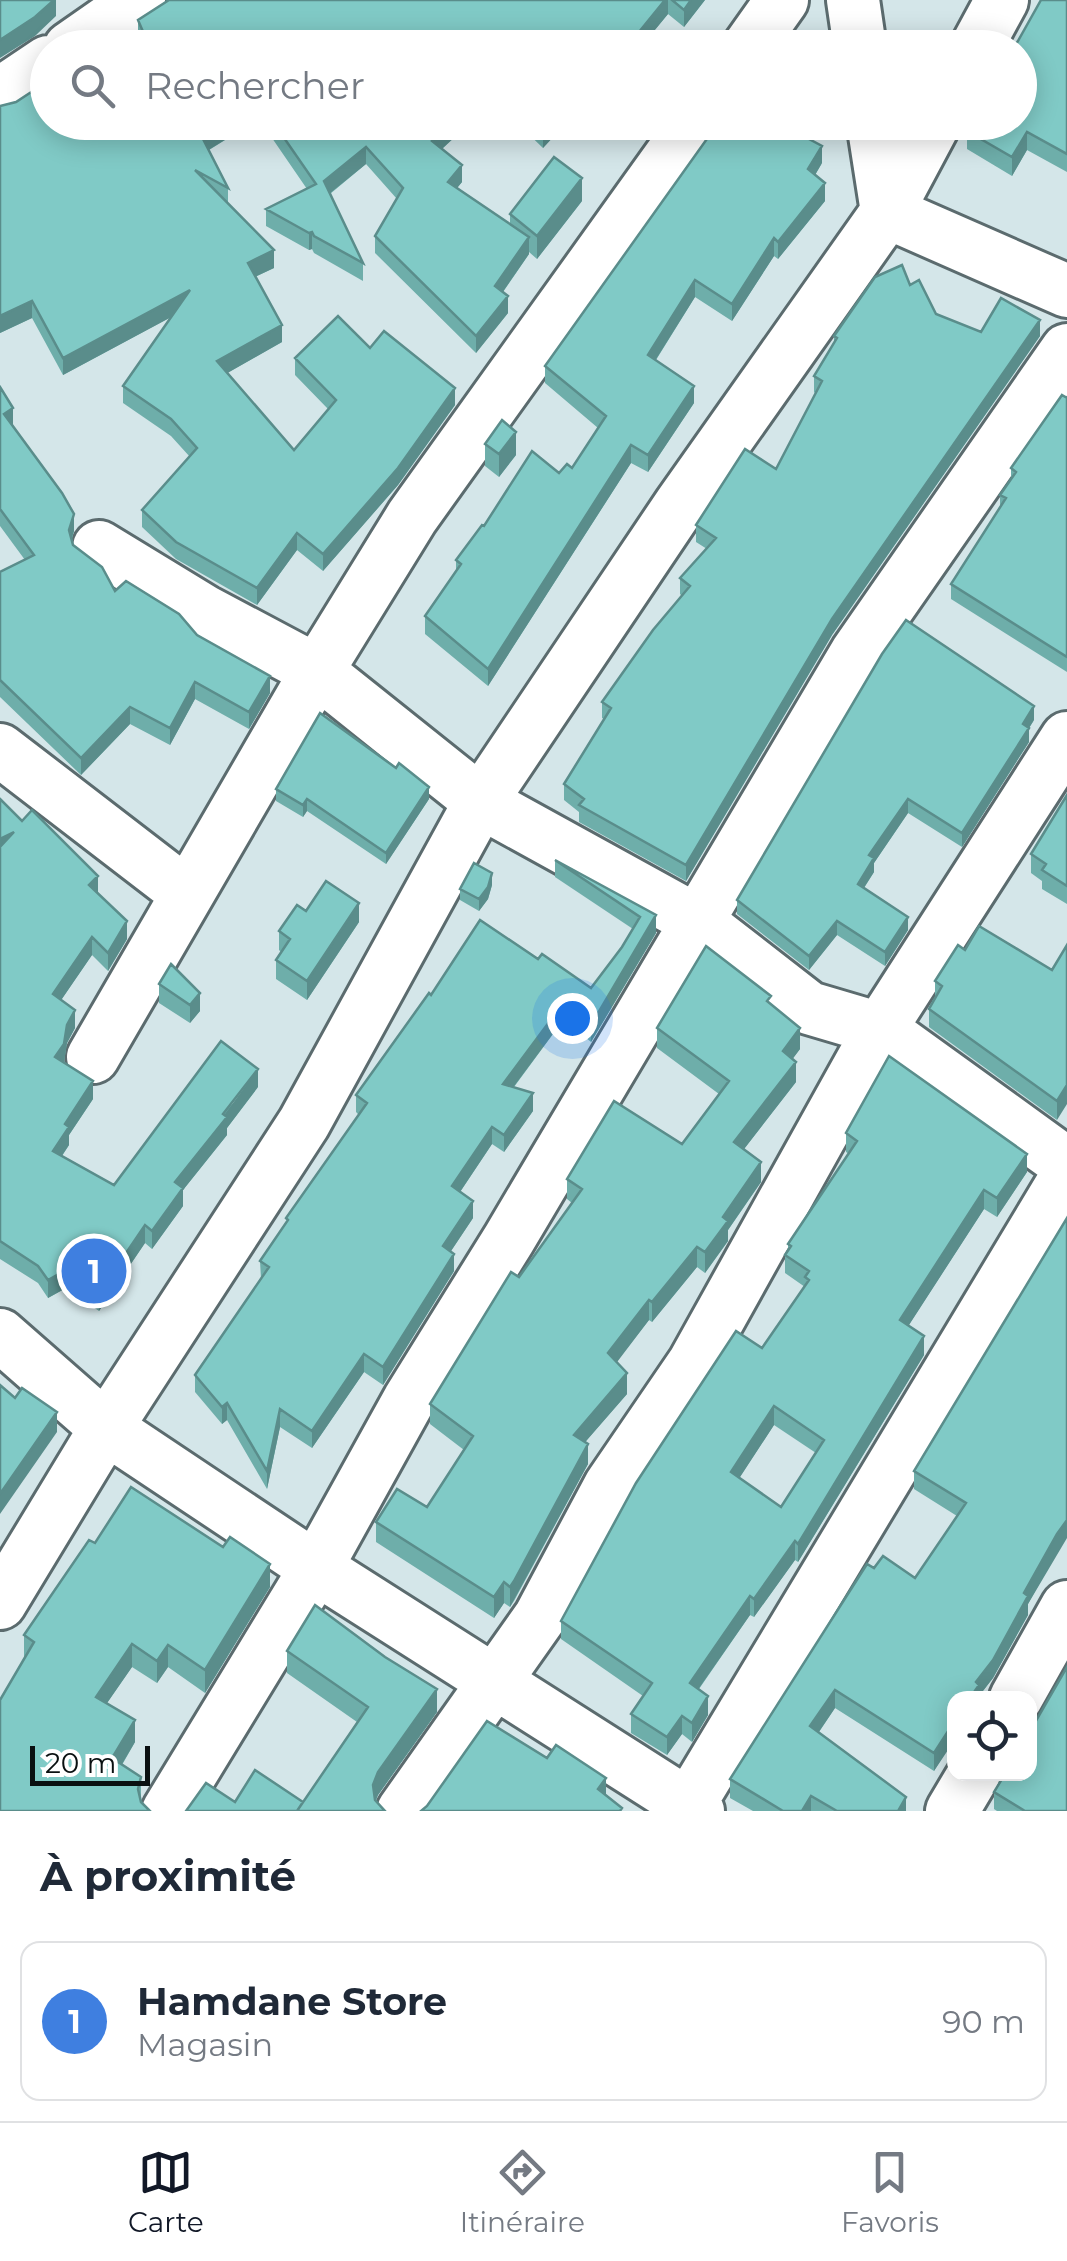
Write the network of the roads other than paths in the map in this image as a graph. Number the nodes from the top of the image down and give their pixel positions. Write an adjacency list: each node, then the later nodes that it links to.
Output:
1 (139, 0): 5 (street)
2 (782, 0): 6 (street)
3 (853, 0): 7 (street)
4 (1002, 0): 8 (street)
5 (96, 30)
6 (761, 30)
7 (857, 30)
8 (986, 30)
9 (30, 74): 10 (street)
10 (0, 94)
11 (681, 140): 18 (street)
12 (876, 140): 14 (street)
13 (926, 140): 14 (street)
14 (887, 212): 15 (street); 21 (street)
15 (1067, 291)
16 (1067, 350): 23 (street)
17 (99, 547): 18 (street)
18 (317, 671): 21 (street); 22 (street)
19 (1067, 738): 24 (street)
20 (0, 750): 22 (street)
21 (481, 802): 23 (street); 29 (street)
22 (186, 894): 25 (street)
23 (697, 921): 24 (street); 30 (street)
24 (880, 1029): 26 (street); 33 (street)
25 (93, 1057)
26 (1067, 1164)
27 (1067, 1176): 36 (street)
28 (0, 1336): 29 (street)
29 (106, 1428): 30 (street); 31 (street)
30 (316, 1568): 33 (street); 37 (street)
31 (0, 1603)
32 (1067, 1607): 34 (street)
33 (496, 1680): 36 (street); 38 (street)
34 (1020, 1691)
35 (970, 1781): 39 (street)
36 (690, 1809)
37 (168, 1811)
38 (403, 1811)
39 (952, 1811)

